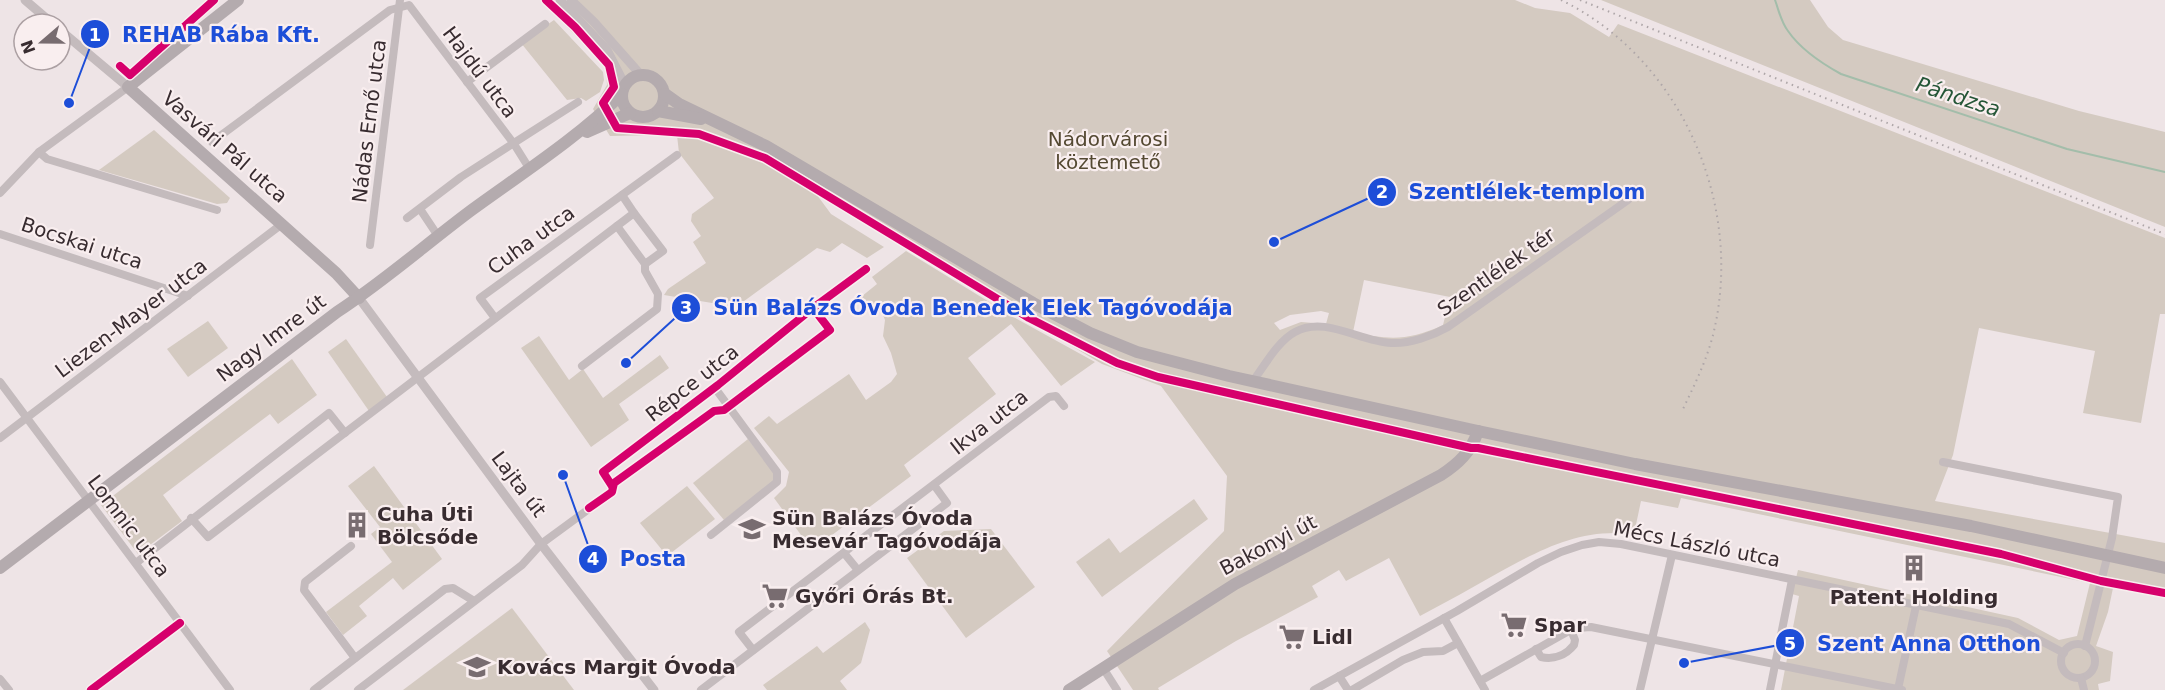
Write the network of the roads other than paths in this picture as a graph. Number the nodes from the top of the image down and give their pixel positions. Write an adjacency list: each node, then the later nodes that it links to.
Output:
1 (25, 0): 6 (street)
2 (238, 0): 11 (main road)
3 (560, 0): 12 (street)
4 (571, 0): 9 (street)
5 (400, 4): 10 (street, Hajdú utca); 19 (street); 35 (street, Nádas Ernő utca)
6 (39, 12)
7 (545, 24): 10 (street)
8 (72, 40): 11 (street, Vasvári Pál utca)
9 (640, 74): 12 (main road); 13 (main road)
10 (467, 82): 20 (street, Hajdú utca)
11 (128, 87): 21 (street); 31 (main road, Vasvári Pál utca)
12 (624, 89): 16 (main road); 18 (main road, Nagy Imre út)
13 (665, 94): 15 (main road); 17 (main road)
14 (578, 102): 20 (street)
15 (658, 111): 16 (main road); 17 (main road)
16 (630, 113): 18 (main road, Nagy Imre út)
17 (716, 121): 44 (main road)
18 (567, 141): 23 (main road, Nagy Imre út)
19 (212, 142)
20 (514, 144): 23 (street, Hajdú utca); 27 (street)
21 (39, 152): 24 (street); 28 (street)
22 (677, 155): 25 (street, Cuha utca)
23 (529, 168): 34 (main road, Nagy Imre út)
24 (0, 193)
25 (622, 195): 29 (street); 41 (street, Cuha utca)
26 (1628, 200): 44 (street, Szentlélek tér)
27 (420, 209): 30 (street); 34 (street)
28 (217, 210)
29 (634, 213): 32 (street, Cuha utca); 36 (street)
30 (407, 218)
31 (282, 224): 38 (street, Liezen-Mayer utca); 39 (main road, Vasvári Pál utca)
32 (617, 226): 36 (street); 41 (street, Cuha utca)
33 (0, 234): 38 (street, Bocskai utca)
34 (438, 236): 39 (main road, Nagy Imre út)
35 (370, 245)
36 (645, 264): 42 (street)
37 (866, 269): 40 (street, Répce utca)
38 (188, 296): 49 (street, Liezen-Mayer utca)
39 (359, 298): 43 (street, Lajta út); 56 (main road, Nagy Imre út)
40 (813, 308): 46 (street, Répce utca); 47 (street, Répce utca)
41 (495, 318): 43 (street, Cuha utca)
42 (582, 366)
43 (417, 378): 51 (street, Cuha utca); 59 (street, Lajta út)
44 (1253, 381): 50 (main road)
45 (0, 382): 49 (street, Lomnic utca)
46 (715, 388): 47 (street, Répce utca); 55 (street, Répce utca)
47 (729, 406): 55 (street, Répce utca); 58 (street, Répce utca)
48 (1064, 406): 54 (street, Ikva utca)
49 (27, 418): 52 (street, Liezen-Mayer utca); 56 (street, Lomnic utca)
50 (1478, 431): 63 (main road); 82 (main road, Bakonyi út)
51 (345, 433): 57 (street, Cuha utca); 57 (street)
52 (0, 438)
53 (1943, 462): 63 (street)
54 (934, 485): 61 (street, Ikva utca); 67 (street)
55 (612, 486): 59 (street, Répce utca)
56 (89, 500): 64 (street, Lomnic utca); 65 (main road, Nagy Imre út)
57 (191, 518): 64 (street)
58 (711, 535)
59 (541, 544): 69 (street, Répce utca); 93 (street, Lajta út)
60 (351, 546): 80 (street)
61 (844, 553): 67 (street); 78 (street, Ikva utca)
62 (1672, 555): 68 (street, Mécs László utca); 71 (street, Mécs László utca); 74 (street)
63 (2108, 556): 66 (main road); 76 (street)
64 (136, 563): 72 (street, Lomnic utca)
65 (0, 568)
66 (2165, 568)
67 (857, 569): 78 (street)
68 (1792, 580): 70 (street, Mécs László utca); 81 (street)
69 (474, 601): 80 (street); 87 (street, Répce utca)
70 (1916, 606): 79 (street, Mécs László utca); 88 (street)
71 (1444, 618): 75 (street); 83 (street, Mécs László utca)
72 (180, 623): 90 (street); 91 (street, Lomnic utca)
73 (1571, 630): 74 (street); 77 (street); 77 (street)
74 (1651, 640): 81 (street); 100 (street)
75 (1458, 643): 86 (street); 98 (street)
76 (2085, 646): 79 (street); 84 (street)
77 (1536, 649): 86 (street)
78 (753, 650): 94 (street)
79 (2064, 653): 84 (street)
80 (355, 658): 92 (street)
81 (1774, 664): 88 (street); 101 (street)
82 (1102, 668): 95 (main road, Bakonyi út); 96 (street)
83 (1339, 676): 97 (street, Mécs László utca); 98 (street)
84 (2081, 678): 102 (street)
85 (0, 679): 89 (street)
86 (1480, 681): 99 (street)
87 (361, 689)
88 (1900, 689)
89 (9, 690)
90 (91, 690)
91 (230, 690)
92 (314, 690)
93 (654, 690)
94 (701, 690)
95 (1069, 690)
96 (1117, 690)
97 (1314, 690)
98 (1350, 690)
99 (1485, 690)
100 (1640, 690)
101 (1770, 690)
102 (2084, 690)

